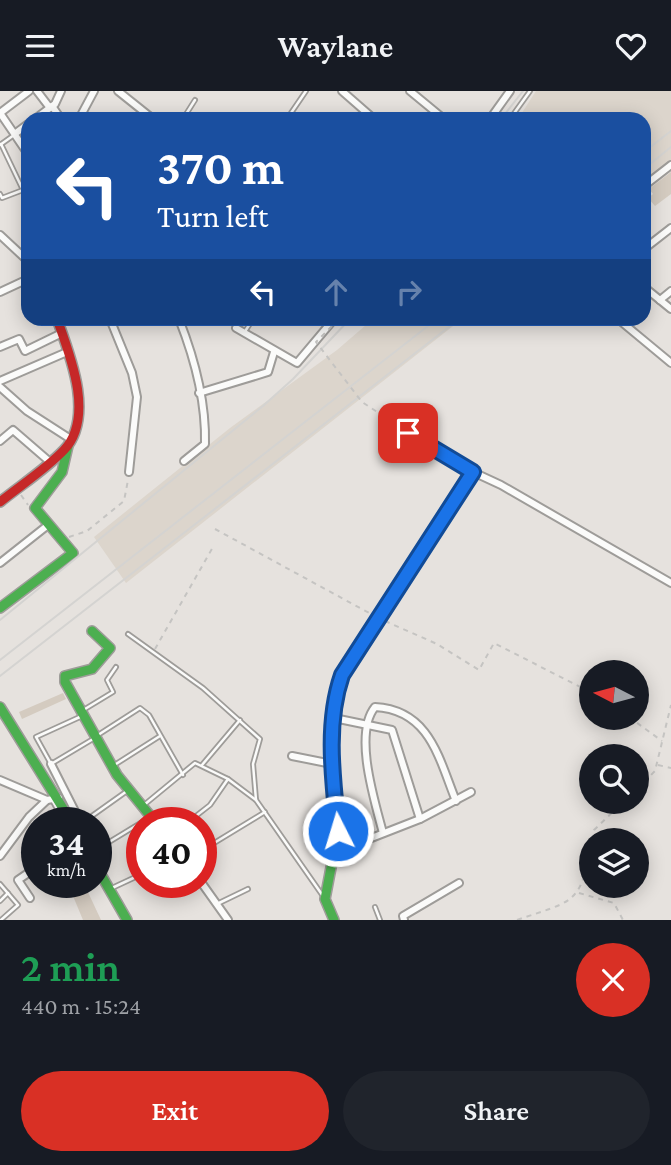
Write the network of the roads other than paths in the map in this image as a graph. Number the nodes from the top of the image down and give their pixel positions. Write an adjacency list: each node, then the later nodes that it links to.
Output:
1 (29, 91): 24 (street)
2 (37, 91): 12 (street)
3 (61, 91): 12 (street)
4 (118, 91): 16 (street)
5 (306, 91): 18 (lane)
6 (342, 91): 19 (street)
7 (510, 91): 21 (street)
8 (530, 91): 22 (lane)
9 (92, 92): 15 (street)
10 (416, 92): 20 (street)
11 (195, 100): 17 (lane)
12 (51, 107): 13 (street); 14 (street)
13 (44, 112)
14 (55, 112)
15 (82, 112)
16 (144, 112)
17 (187, 112)
18 (292, 112)
19 (366, 112)
20 (437, 112)
21 (495, 112)
22 (515, 112)
23 (21, 129): 24 (street)
24 (16, 133): 25 (street); 26 (lane)
25 (21, 141)
26 (1, 145): 29 (lane)
27 (671, 165): 28 (street)
28 (651, 181)
29 (21, 186)
30 (21, 191): 31 (lane)
31 (0, 194)
32 (671, 228): 34 (street)
33 (0, 236): 35 (street)
34 (651, 244)
35 (21, 255)
36 (21, 282): 38 (street)
37 (671, 291): 40 (street)
38 (0, 292)
39 (651, 293): 40 (street)
40 (660, 300): 41 (street)
41 (671, 309)
42 (60, 326): 49 (street)
43 (113, 326): 63 (street)
44 (180, 326): 57 (street)
45 (248, 326): 50 (lane)
46 (330, 326): 53 (street)
47 (626, 326): 54 (street)
48 (236, 328): 50 (street)
49 (62, 333): 51 (street); 52 (street)
50 (244, 333): 53 (street)
51 (0, 347)
52 (67, 352): 55 (street); 60 (street)
53 (274, 352): 57 (street)
54 (671, 363)
55 (0, 381)
56 (0, 387): 60 (street)
57 (199, 393): 62 (street)
58 (408, 433): 64 (street)
59 (0, 441): 61 (street)
60 (70, 443): 61 (street); 66 (street)
61 (50, 461): 65 (street)
62 (184, 461)
63 (129, 472)
64 (473, 472): 68 (street); 75 (street)
65 (0, 502)
66 (48, 525): 67 (street); 69 (street)
67 (0, 563)
68 (671, 583)
69 (0, 608)
70 (92, 631): 74 (street)
71 (128, 634): 76 (lane)
72 (116, 667): 74 (lane)
73 (0, 707): 90 (street)
74 (83, 713): 78 (street); 81 (lane)
75 (334, 718): 77 (street); 82 (street)
76 (240, 720): 83 (lane); 91 (lane)
77 (369, 724): 92 (street); 100 (street); 101 (street)
78 (97, 736): 79 (lane); 81 (lane); 84 (street)
79 (160, 736): 84 (lane); 85 (lane)
80 (292, 756): 82 (street)
81 (51, 764): 96 (street)
82 (332, 764): 104 (street)
83 (202, 765): 85 (lane); 86 (lane)
84 (113, 766): 88 (street)
85 (183, 775): 93 (lane)
86 (228, 779): 91 (lane); 98 (lane)
87 (0, 780): 90 (street)
88 (130, 789): 93 (street); 97 (lane)
89 (471, 792): 92 (street)
90 (54, 799): 94 (lane); 95 (street); 103 (street)
91 (256, 800): 99 (lane)
92 (456, 801): 100 (street)
93 (142, 806)
94 (58, 807)
95 (60, 807)
96 (73, 807)
97 (104, 807)
98 (207, 807)
99 (265, 812): 102 (lane); 111 (lane)
100 (420, 819): 101 (street)
101 (383, 833): 104 (street)
102 (217, 841)
103 (1, 851)
104 (333, 853): 111 (street)
105 (459, 883): 120 (street)
106 (0, 884): 108 (lane)
107 (248, 889): 113 (lane)
108 (8, 893): 112 (lane); 116 (lane)
109 (112, 895): 115 (street)
110 (213, 898): 113 (street)
111 (325, 899): 118 (street)
112 (0, 901)
113 (217, 904): 117 (street)
114 (375, 907): 119 (lane)
115 (123, 917)
116 (1, 920)
117 (228, 920)
118 (334, 920)
119 (380, 920)
120 (404, 920)

